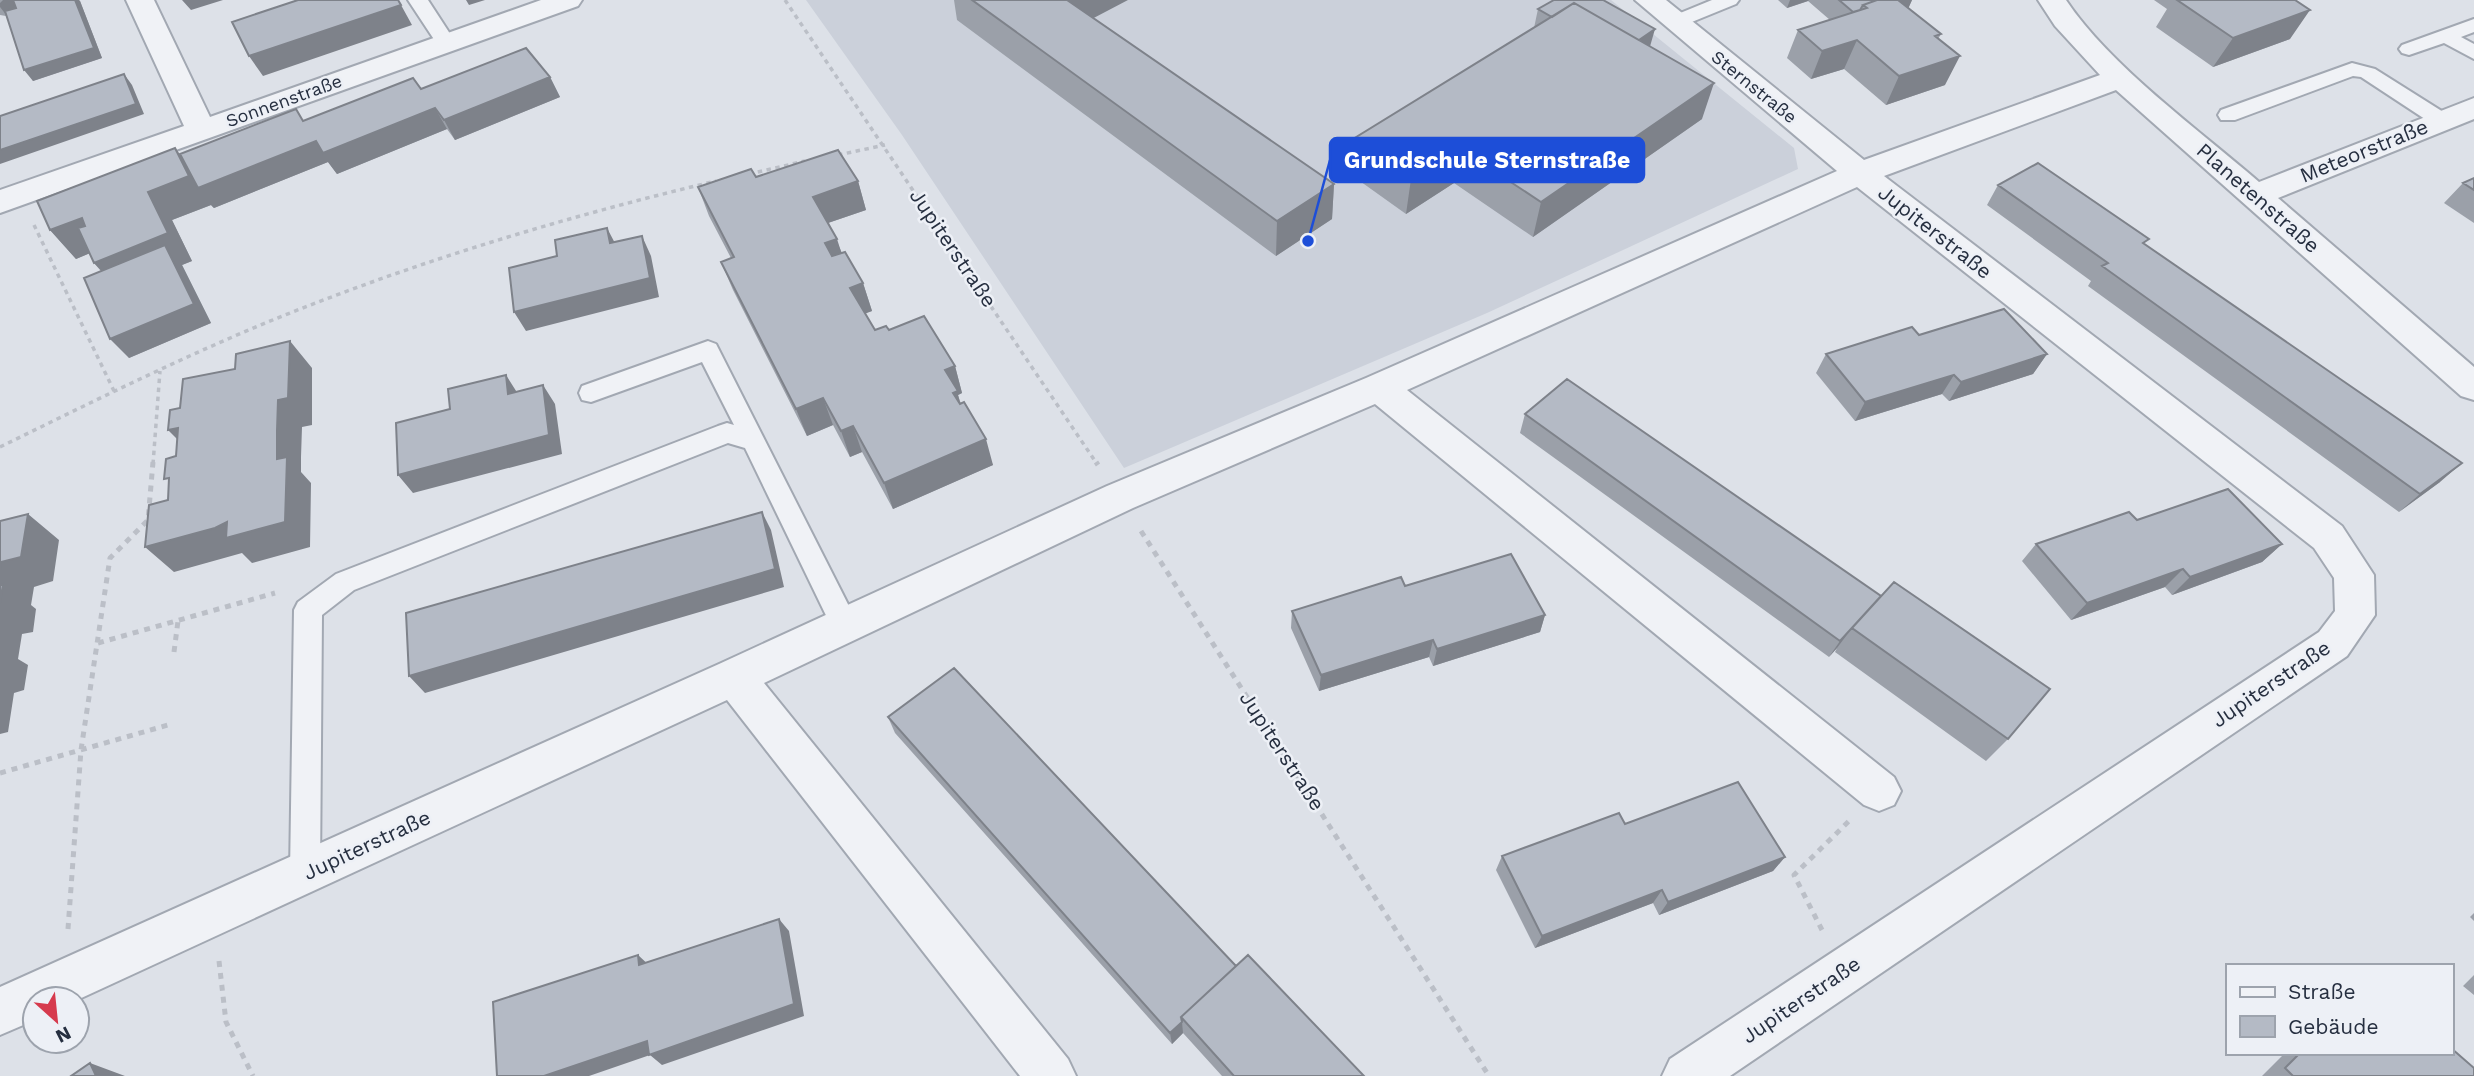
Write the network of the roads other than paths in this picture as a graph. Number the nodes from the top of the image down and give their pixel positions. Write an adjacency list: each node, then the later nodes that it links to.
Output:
1 (141, 0): 17 (street)
2 (418, 0): 10 (lane)
3 (568, 0): 10 (street, Sonnenstraße)
4 (1648, 0): 7 (street, Sternstraße)
5 (1729, 0): 7 (lane)
6 (2052, 0): 13 (street, Planetenstraße)
7 (1675, 22): 18 (street, Sternstraße)
8 (2474, 25): 9 (lane)
9 (2446, 36): 11 (lane); 12 (lane)
10 (446, 43): 17 (street, Sonnenstraße)
11 (2409, 49)
12 (2474, 53)
13 (2120, 78): 18 (street, Jupiterstraße); 19 (street, Planetenstraße)
14 (2474, 108): 16 (street, Meteorstraße)
15 (2228, 115): 16 (lane)
16 (2441, 120): 19 (street, Meteorstraße)
17 (201, 130): 20 (street, Sonnenstraße)
18 (1860, 173): 21 (street, Jupiterstraße); 31 (street, Jupiterstraße)
19 (2255, 195): 22 (street, Planetenstraße)
20 (10, 199)
21 (1379, 387): 25 (street, Jupiterstraße); 27 (street)
22 (2474, 387)
23 (591, 393): 24 (lane)
24 (754, 441): 25 (lane); 28 (lane)
25 (845, 626): 26 (street, Jupiterstraße)
26 (734, 677): 28 (street, Jupiterstraße); 30 (street)
27 (1879, 791)
28 (305, 874): 29 (street, Jupiterstraße)
29 (0, 1011)
30 (1051, 1076)
31 (1687, 1076)

